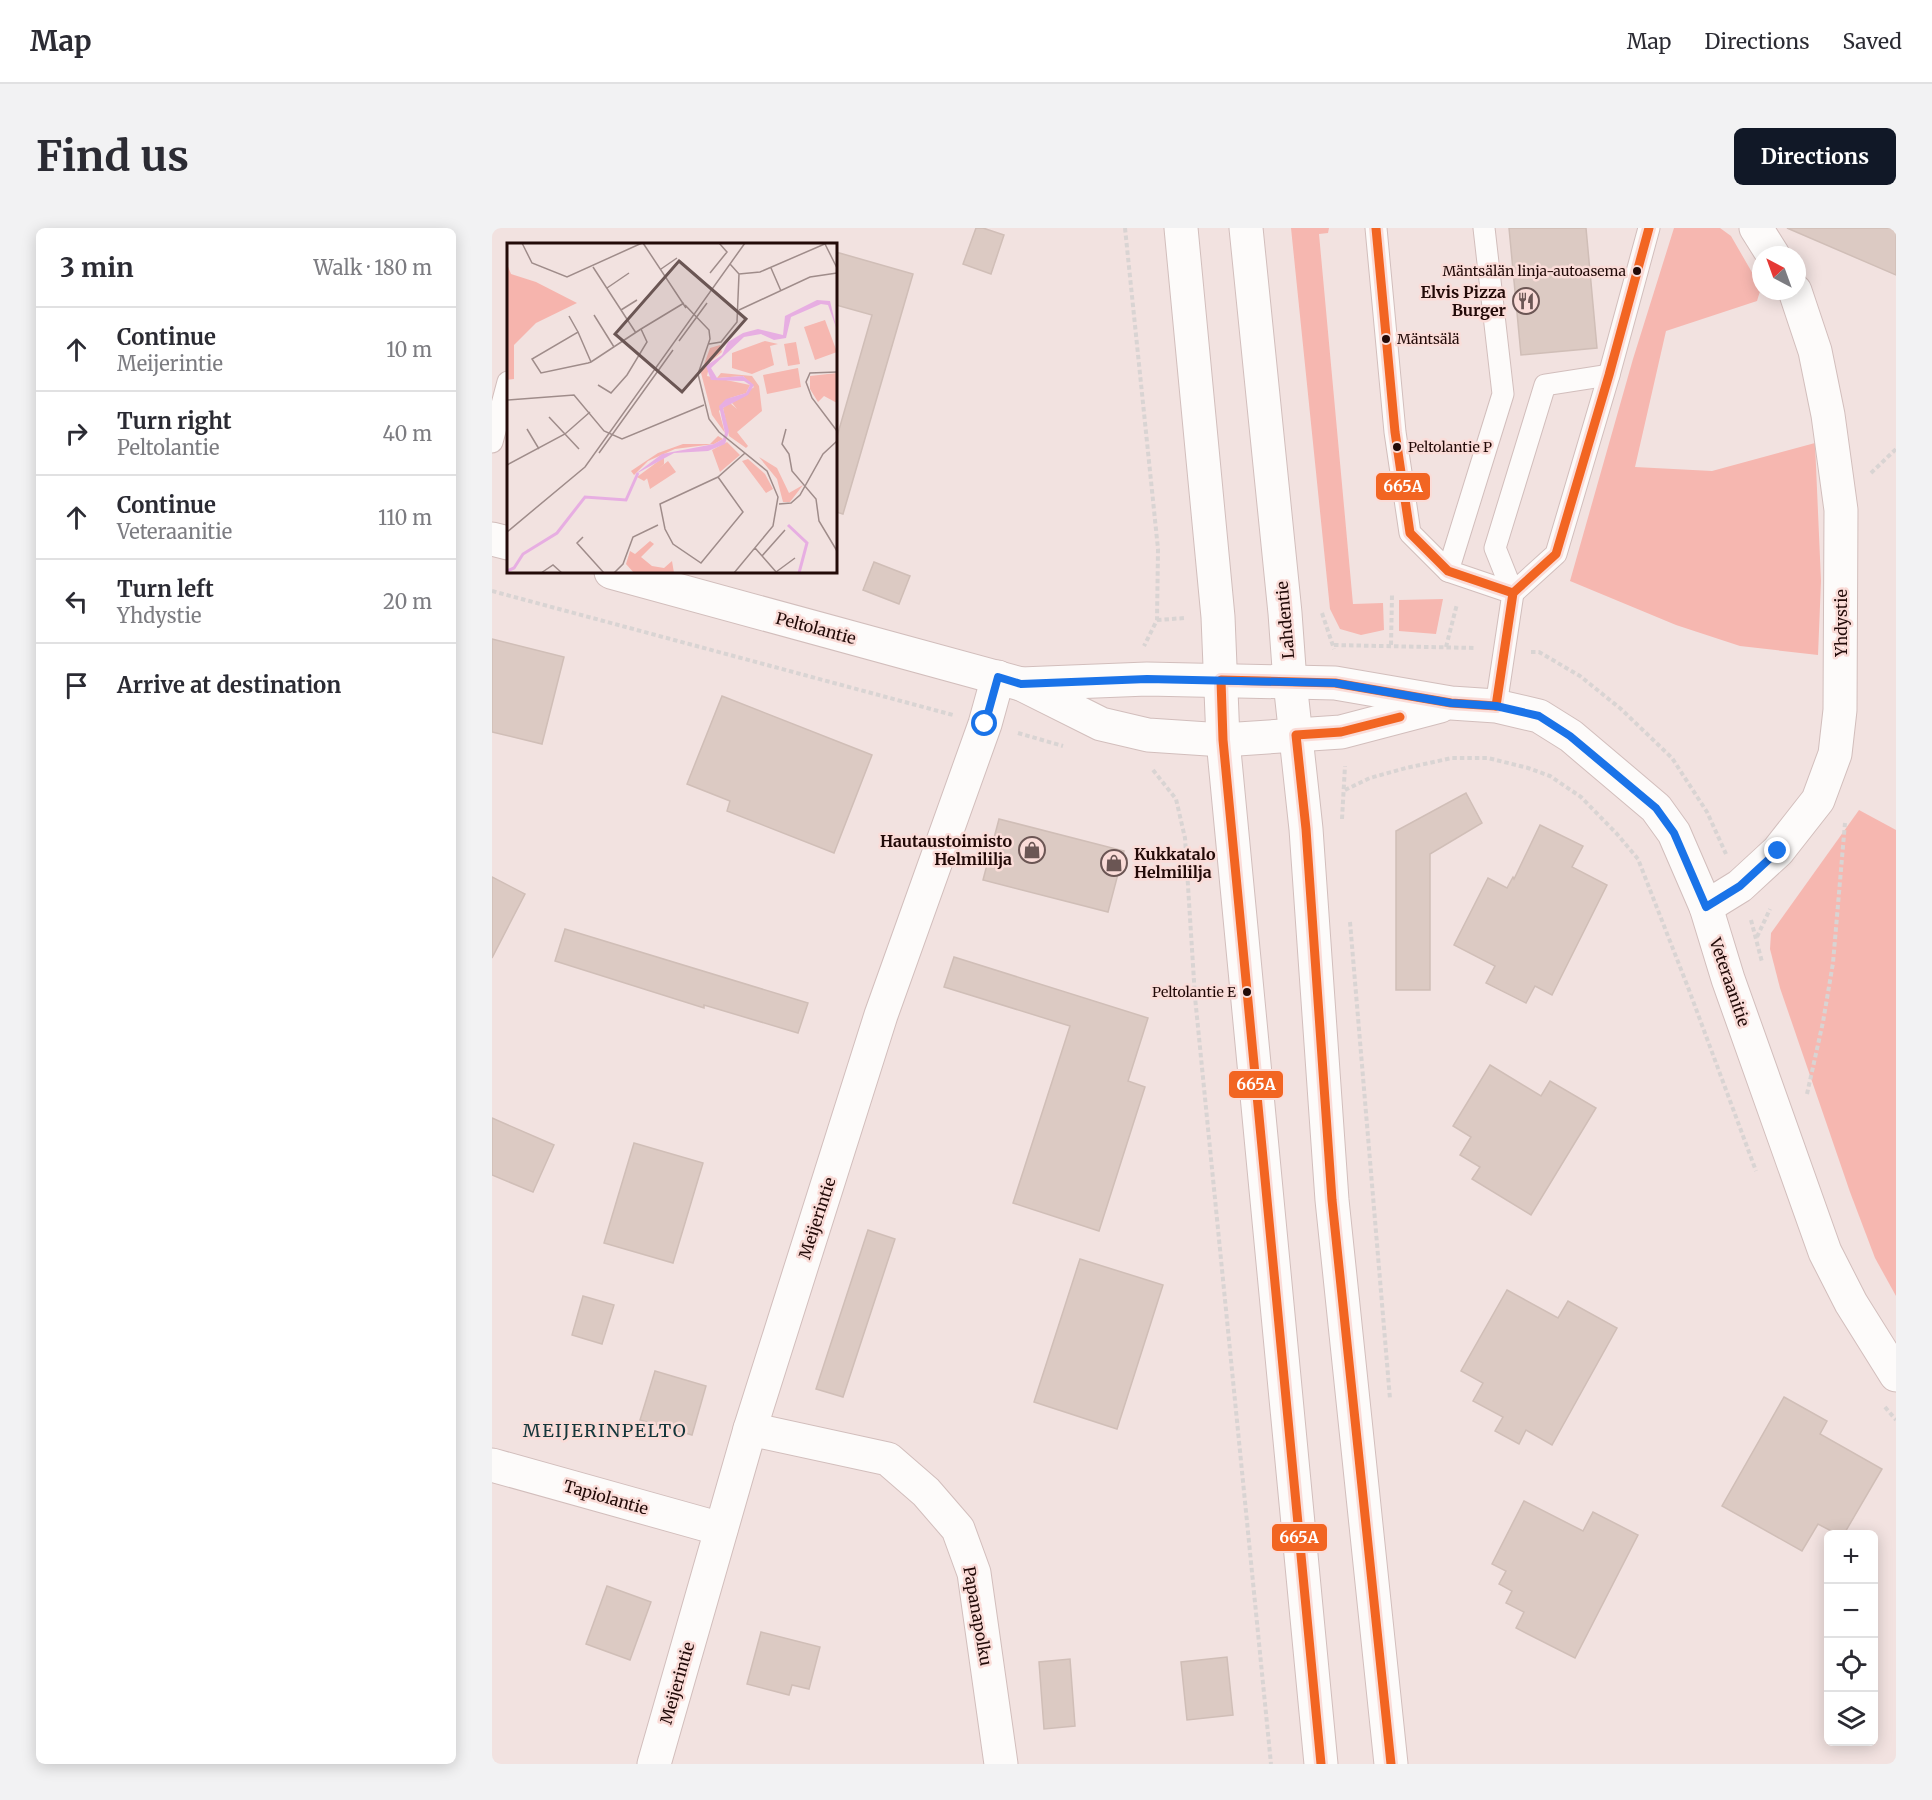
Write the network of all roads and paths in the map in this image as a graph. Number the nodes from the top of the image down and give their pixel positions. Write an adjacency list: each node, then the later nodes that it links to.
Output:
1 (1125, 228): 23 (path)
2 (1181, 228): 25 (main road)
3 (1246, 228): 26 (main road, Lahdentie)
4 (1376, 228): 17 (lane)
5 (1484, 228): 17 (lane)
6 (1649, 228): 10 (lane)
7 (1756, 228): 8 (main road)
8 (1767, 246)
9 (1798, 300): 38 (main road, Yhdystie)
10 (1609, 375): 20 (lane); 20 (lane)
11 (507, 386): 12 (lane)
12 (492, 442)
13 (1896, 449): 14 (path)
14 (1867, 476)
15 (492, 539): 16 (main road)
16 (507, 543)
17 (1448, 571): 20 (lane)
18 (615, 573): 24 (main road, Peltolantie)
19 (492, 591): 29 (path)
20 (1513, 593): 28 (lane)
21 (1392, 595): 22 (path)
22 (1391, 645)
23 (1147, 679): 24 (main road, Peltolantie); 25 (main road, Peltolantie)
24 (1010, 680): 29 (main road, Meijerintie); 30 (main road, Peltolantie)
25 (1221, 680): 26 (main road, Veteraanitie); 32 (main road)
26 (1290, 682): 27 (main road, Veteraanitie); 31 (main road, Lahdentie)
27 (1451, 703): 28 (main road, Veteraanitie); 31 (main road, Veteraanitie)
28 (1496, 706): 38 (main road, Veteraanitie)
29 (985, 724): 33 (path); 44 (main road, Meijerintie)
30 (1148, 735): 32 (main road, Peltolantie); 35 (path)
31 (1296, 735): 32 (main road, Veteraanitie); 51 (main road, Lahdentie)
32 (1223, 740): 50 (main road)
33 (1064, 746)
34 (1142, 768): 35 (path)
35 (1153, 771): 49 (path)
36 (1345, 790): 40 (path)
37 (1845, 815): 39 (path)
38 (1706, 907): 41 (main road, Veteraanitie)
39 (1806, 1098)
40 (1758, 1176)
41 (1896, 1375)
42 (1882, 1404): 43 (path)
43 (1896, 1420)
44 (750, 1429): 46 (main road, Meijerintie); 48 (main road, Papanapolku)
45 (492, 1465): 46 (main road, Tapiolantie)
46 (721, 1529): 47 (main road, Meijerintie)
47 (654, 1764)
48 (1001, 1764)
49 (1271, 1764)
50 (1321, 1764)
51 (1391, 1764)

